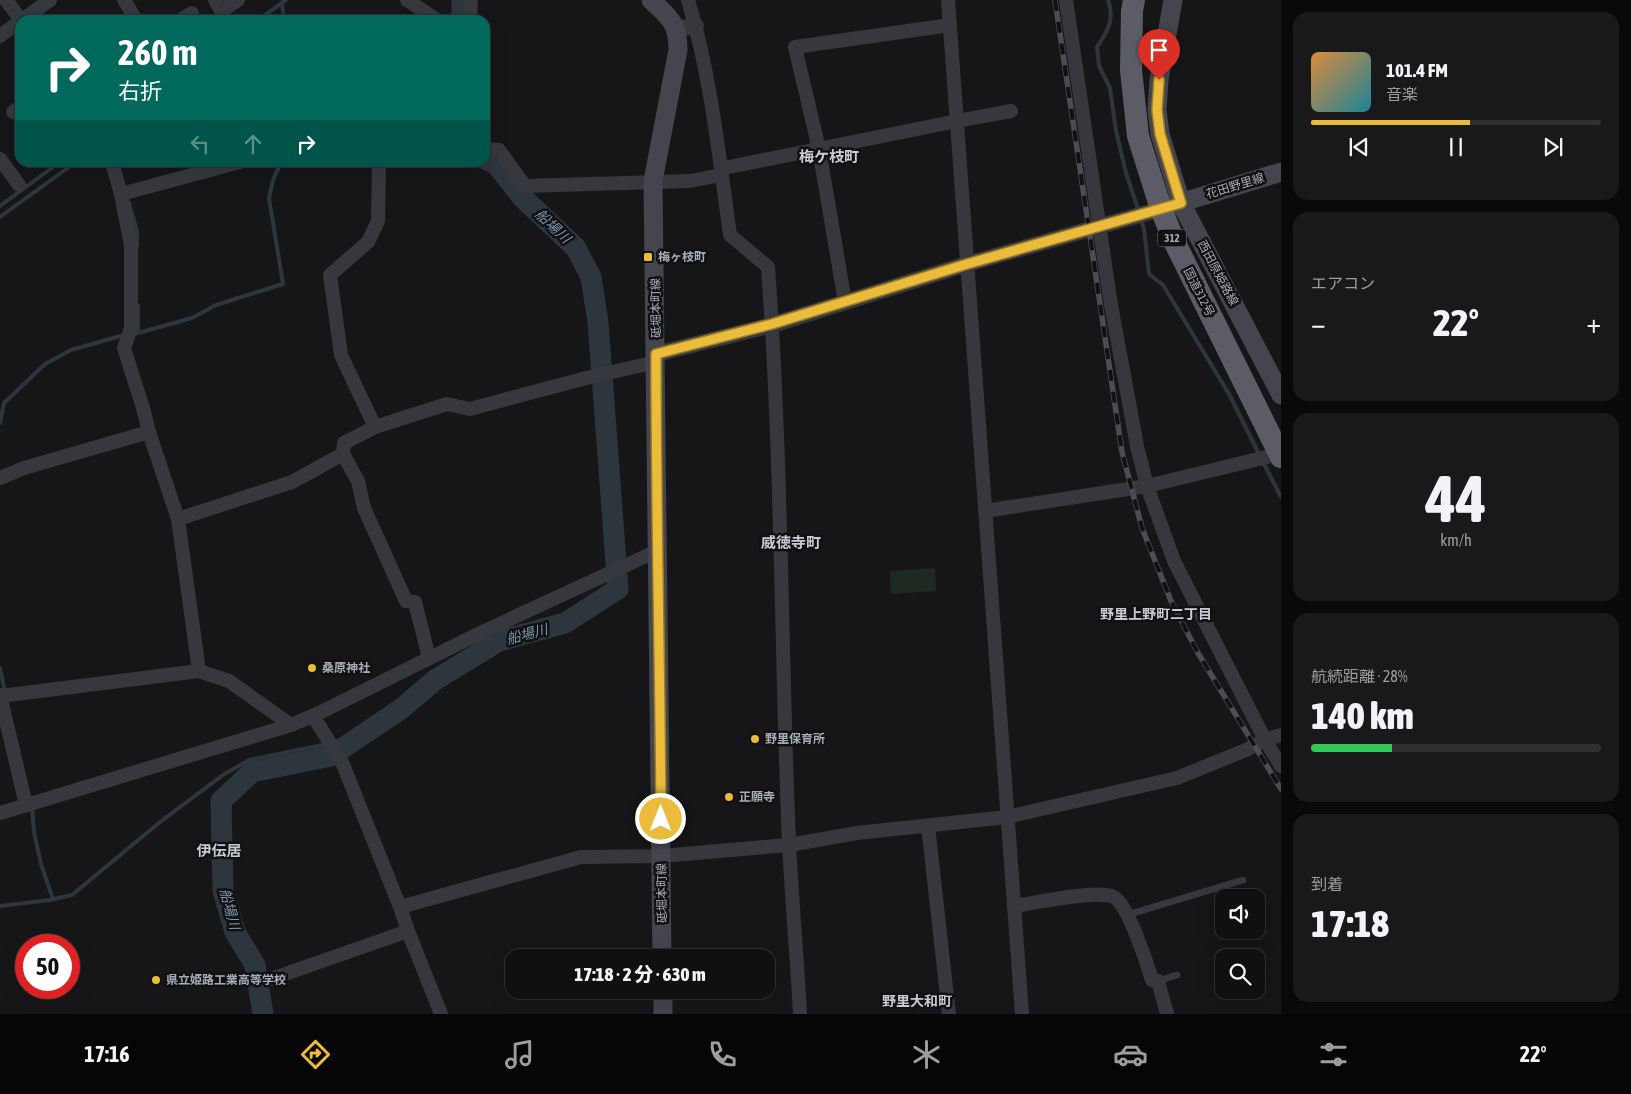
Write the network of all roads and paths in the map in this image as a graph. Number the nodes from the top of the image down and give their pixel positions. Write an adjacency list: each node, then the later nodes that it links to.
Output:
1 (6, 0): 14 (street)
2 (50, 0): 15 (street)
3 (124, 0): 16 (street)
4 (238, 0): 13 (street)
5 (406, 0): 17 (street)
6 (471, 0): 18 (street)
7 (651, 0): 22 (main road)
8 (688, 0): 21 (street)
9 (948, 0): 20 (street)
10 (1066, 0): 38 (street)
11 (1134, 0): 37 (highway, 国道312号 / 312)
12 (1174, 0): 37 (main road, 西田原姫路線)
13 (221, 10)
14 (17, 15)
15 (28, 15)
16 (133, 15)
17 (429, 15)
18 (470, 15)
19 (15, 25): 23 (street)
20 (950, 25): 25 (street); 27 (street)
21 (696, 26): 22 (street); 33 (street)
22 (676, 29): 34 (main road, 砥堀本町線)
23 (0, 36)
24 (1011, 111): 25 (street)
25 (957, 120): 27 (street); 39 (street)
26 (490, 149): 34 (street)
27 (819, 149): 33 (street); 40 (street)
28 (0, 159): 35 (street)
29 (113, 167): 36 (street)
30 (221, 167): 36 (street)
31 (379, 167): 44 (street)
32 (1281, 172): 37 (main road, 花田野里線)
33 (721, 175): 34 (street); 41 (street)
34 (653, 182): 42 (main road, 砥堀本町線)
35 (18, 186)
36 (121, 194): 45 (street)
37 (1171, 206): 38 (street); 43 (main road, 西田原姫路線); 47 (highway, 国道312号 / 312)
38 (1100, 226): 39 (street); 49 (street)
39 (967, 264): 40 (street); 50 (street)
40 (845, 302): 41 (street)
41 (772, 324): 42 (street); 65 (street)
42 (656, 358): 44 (street); 52 (main road, 砥堀本町線)
43 (1281, 395)
44 (375, 427): 46 (street)
45 (149, 432): 48 (street); 51 (street)
46 (343, 454): 51 (street); 53 (street)
47 (1280, 455): 49 (street)
48 (0, 478)
49 (1147, 486): 50 (street); 59 (street)
50 (985, 511): 63 (street)
51 (178, 519): 54 (street)
52 (657, 552): 53 (street); 66 (main road, 砥堀本町線)
53 (429, 658): 56 (street)
54 (200, 671): 55 (street); 57 (street)
55 (0, 695): 61 (street)
56 (313, 716): 57 (street); 69 (street)
57 (291, 725): 61 (street)
58 (1281, 735): 59 (street)
59 (1265, 740): 60 (street); 63 (street)
60 (1281, 766)
61 (26, 805): 62 (street)
62 (0, 813)
63 (1007, 817): 64 (street); 68 (street)
64 (928, 826): 65 (street); 80 (street)
65 (789, 845): 66 (street); 79 (street)
66 (661, 856): 69 (street); 72 (main road, 砥堀本町線)
67 (1243, 880): 70 (lane)
68 (1014, 906): 70 (street); 81 (street)
69 (400, 907): 71 (street)
70 (1127, 915): 75 (street)
71 (408, 931): 74 (street); 77 (street)
72 (662, 949)
73 (1176, 975): 75 (lane)
74 (268, 980)
75 (1158, 981): 82 (street)
76 (663, 999): 78 (main road)
77 (441, 1014)
78 (663, 1014)
79 (800, 1014)
80 (948, 1014)
81 (1022, 1014)
82 (1167, 1014)

